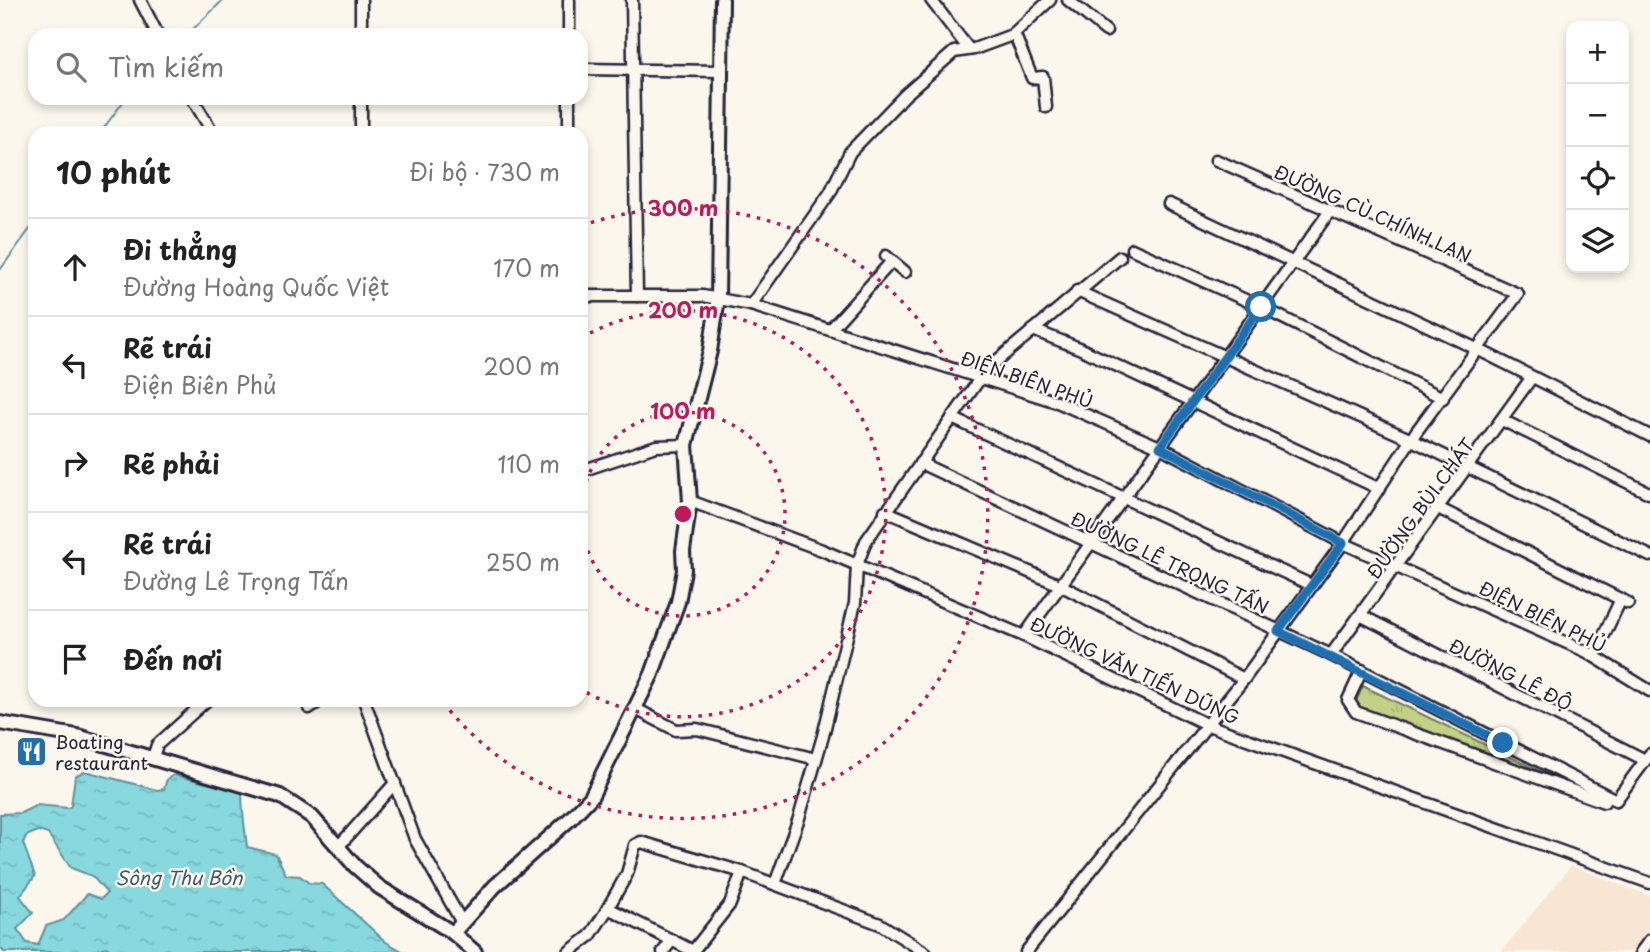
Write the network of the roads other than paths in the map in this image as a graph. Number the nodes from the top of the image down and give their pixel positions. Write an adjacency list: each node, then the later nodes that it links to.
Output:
1 (140, 0): 9 (street)
2 (361, 0): 10 (street)
3 (569, 0): 11 (street)
4 (632, 0): 16 (street)
5 (722, 0): 17 (main road)
6 (931, 0): 14 (street)
7 (1050, 0): 13 (street)
8 (1069, 0): 12 (street)
9 (154, 28)
10 (361, 28)
11 (569, 28)
12 (1106, 31)
13 (1014, 33): 14 (street); 21 (street)
14 (968, 48): 36 (street)
15 (588, 69): 16 (street)
16 (631, 71): 17 (street); 34 (street)
17 (721, 71): 35 (main road)
18 (196, 105): 22 (street)
19 (361, 105): 23 (street)
20 (569, 105): 24 (street)
21 (1046, 107)
22 (209, 126)
23 (361, 126)
24 (569, 126)
25 (1216, 160): 27 (street, ĐƯỜNG CÙ CHÍNH LAN)
26 (1169, 204): 30 (street)
27 (1330, 211): 30 (street); 40 (street, ĐƯỜNG CÙ CHÍNH LAN)
28 (1132, 249): 37 (street)
29 (1120, 257): 32 (street)
30 (1293, 262): 37 (street); 40 (street)
31 (905, 272): 38 (street)
32 (1077, 291): 39 (street); 41 (street)
33 (588, 296): 34 (street, ĐIỆN BIÊN PHỦ)
34 (637, 296): 35 (street, ĐIỆN BIÊN PHỦ)
35 (718, 298): 36 (street, ĐIỆN BIÊN PHỦ); 50 (main road)
36 (751, 305): 38 (street, ĐIỆN BIÊN PHỦ)
37 (1261, 307): 41 (street); 44 (street)
38 (830, 330): 43 (street, ĐIỆN BIÊN PHỦ)
39 (1032, 330): 43 (street); 45 (street)
40 (1479, 350): 42 (street); 44 (street)
41 (1224, 357): 45 (street); 49 (street)
42 (1532, 377): 47 (street, ĐƯỜNG BÙI CHÁT); 48 (street)
43 (979, 378): 46 (street); 51 (street, ĐIỆN BIÊN PHỦ)
44 (1443, 398): 49 (street)
45 (1192, 402): 51 (street); 55 (street)
46 (952, 418): 52 (street); 57 (street)
47 (1502, 420): 53 (street, ĐƯỜNG BÙI CHÁT); 56 (street)
48 (1650, 436)
49 (1412, 440): 53 (street); 55 (street)
50 (686, 445): 54 (street); 58 (main road)
51 (1160, 447): 57 (street); 62 (street, ĐIỆN BIÊN PHỦ)
52 (920, 463): 60 (street); 61 (street, ĐƯỜNG LÊ TRỌNG TẤN)
53 (1468, 467): 59 (street, ĐƯỜNG BÙI CHÁT); 63 (street)
54 (588, 469)
55 (1380, 489): 62 (street)
56 (1648, 493)
57 (1123, 499): 61 (street); 67 (street)
58 (690, 501): 64 (street, ĐƯỜNG VĂN TIẾN DŨNG); 78 (main road)
59 (1438, 509): 65 (street, ĐƯỜNG BÙI CHÁT); 72 (street)
60 (886, 511): 64 (street); 66 (street)
61 (1091, 542): 66 (street); 69 (street, ĐƯỜNG LÊ TRỌNG TẤN)
62 (1343, 543): 65 (street, ĐIỆN BIÊN PHỦ); 67 (street)
63 (1650, 556)
64 (857, 565): 70 (street, ĐƯỜNG VĂN TIẾN DŨNG); 83 (street)
65 (1397, 565): 68 (street, ĐƯỜNG BÙI CHÁT); 72 (street, ĐIỆN BIÊN PHỦ)
66 (1060, 585): 70 (street); 74 (street)
67 (1311, 585): 69 (street)
68 (1362, 616): 71 (street, ĐƯỜNG BÙI CHÁT); 82 (street, ĐƯỜNG LÊ ĐỘ)
69 (1278, 631): 71 (street, ĐƯỜNG LÊ TRỌNG TẤN); 74 (street)
70 (1024, 636): 80 (street, ĐƯỜNG VĂN TIẾN DŨNG)
71 (1331, 655): 73 (street, ĐƯỜNG LÊ TRỌNG TẤN)
72 (1594, 656): 75 (street, ĐIỆN BIÊN PHỦ)
73 (1362, 670): 85 (street, ĐƯỜNG LÊ TRỌNG TẤN); 85 (street)
74 (1244, 679): 80 (street)
75 (1650, 691)
76 (199, 707): 81 (street)
77 (367, 707): 84 (street)
78 (634, 708): 83 (street); 91 (main road)
79 (0, 723): 81 (main road)
80 (1208, 725): 88 (street, ĐƯỜNG VĂN TIẾN DŨNG); 99 (street)
81 (153, 757): 86 (main road)
82 (1648, 757): 85 (street)
83 (816, 759): 89 (street)
84 (395, 783): 86 (street); 91 (street)
85 (1616, 800)
86 (338, 848): 92 (main road)
87 (742, 872): 89 (street); 90 (street); 93 (street)
88 (1650, 883)
89 (775, 884): 98 (street)
90 (608, 908): 93 (street); 96 (street)
91 (461, 921): 92 (main road)
92 (453, 933): 95 (main road)
93 (672, 940): 97 (street)
94 (1650, 940): 100 (street)
95 (475, 952)
96 (569, 952)
97 (663, 952)
98 (925, 952)
99 (1026, 952)
100 (1641, 952)

